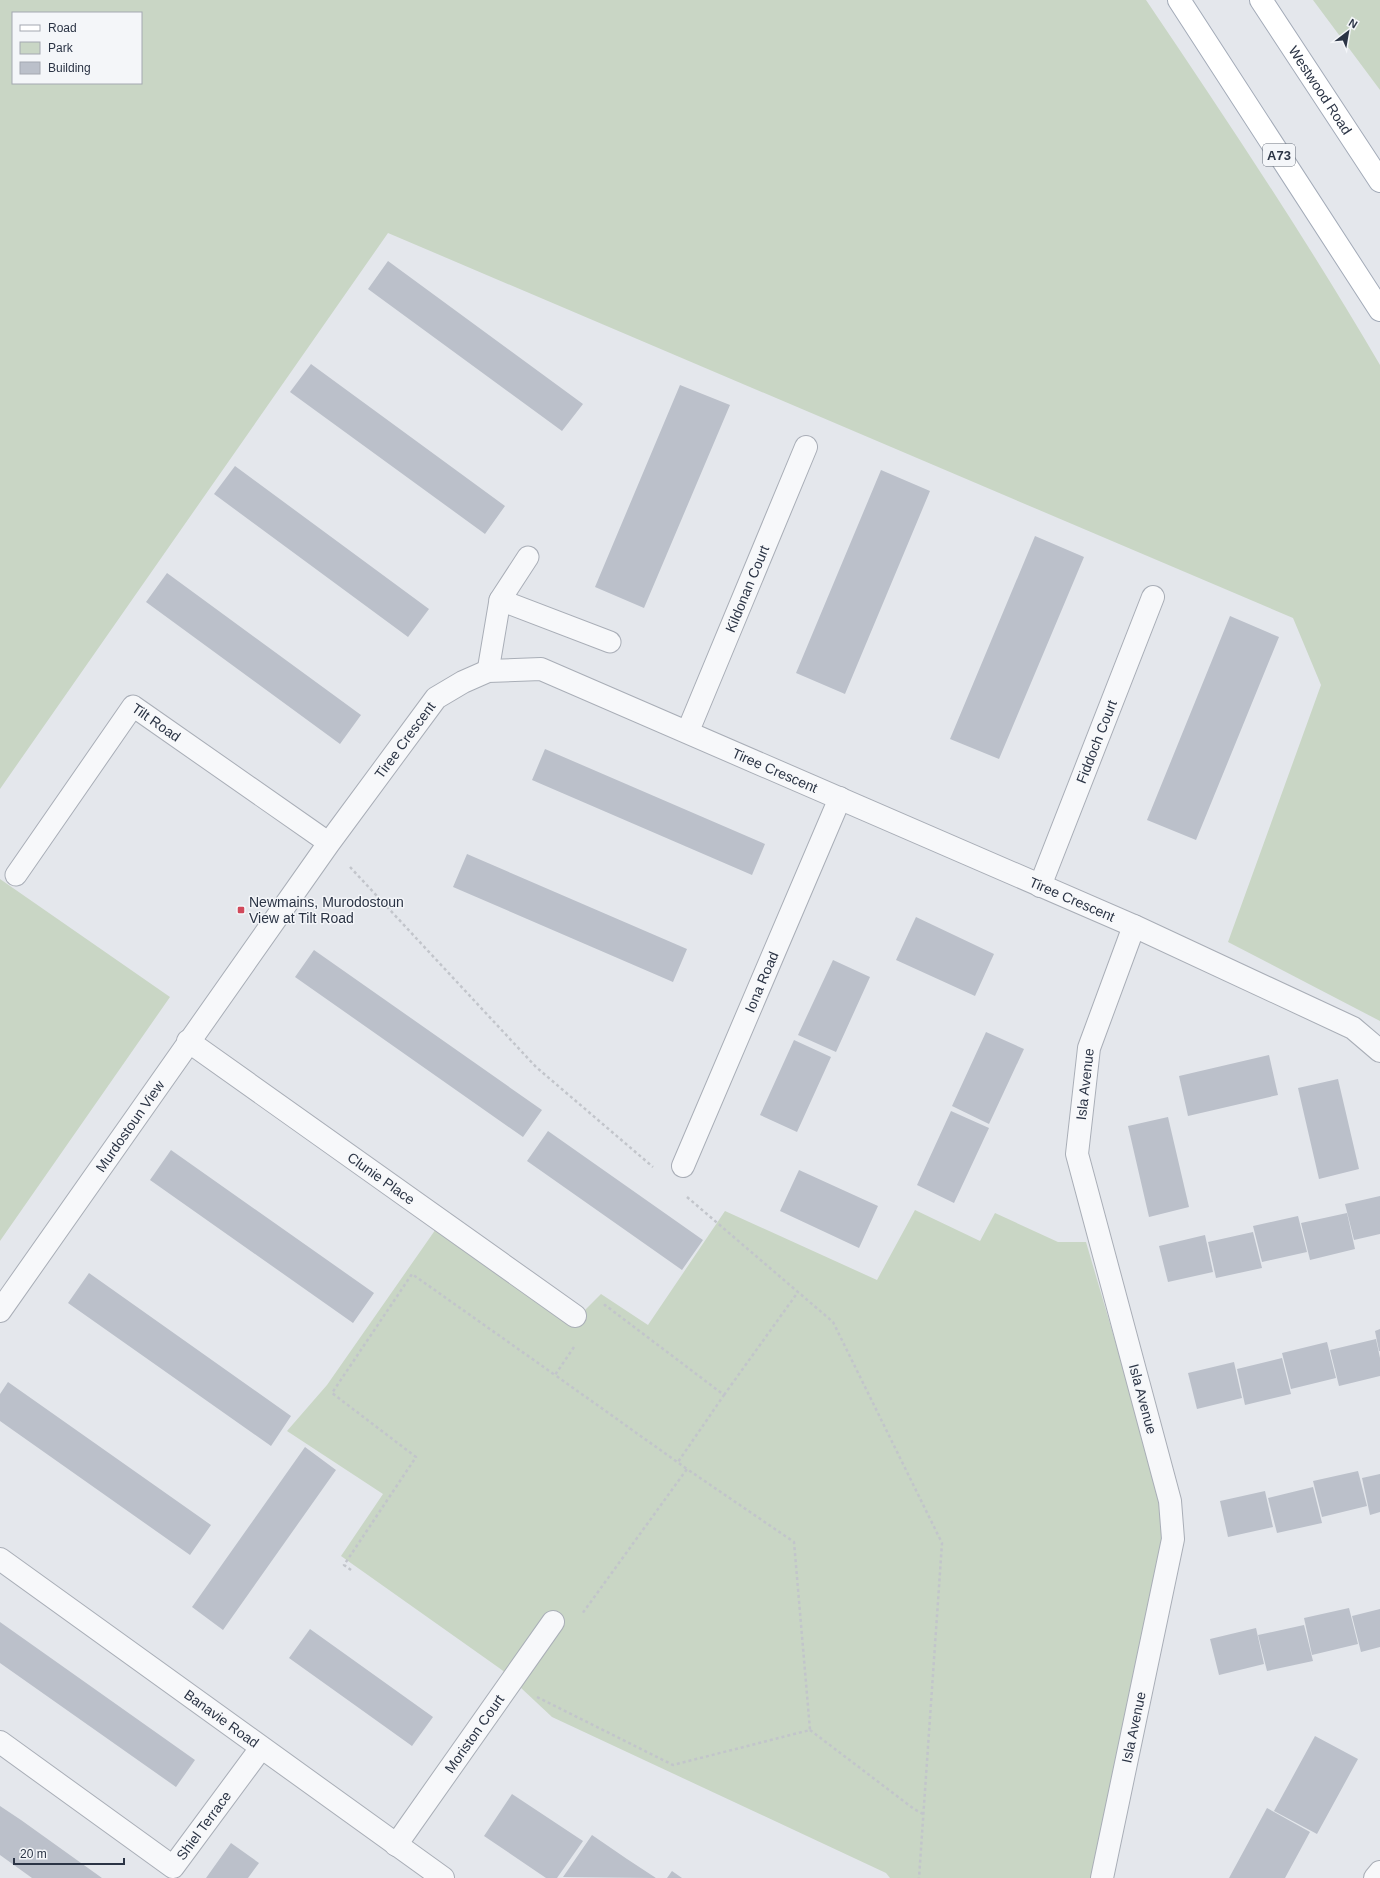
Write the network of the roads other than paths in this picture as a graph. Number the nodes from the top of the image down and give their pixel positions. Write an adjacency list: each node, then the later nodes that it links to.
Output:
1 (1179, 0): 4 (main road, A73)
2 (1261, 0): 3 (main road, Westwood Road)
3 (1380, 181)
4 (1380, 310)
5 (806, 447): 11 (street, Kildonan Court)
6 (528, 558): 8 (lane)
7 (1153, 597): 15 (street, Fiddoch Court)
8 (500, 600): 9 (lane); 10 (lane)
9 (610, 642)
10 (488, 671): 11 (street, Tiree Crescent); 13 (street, Tiree Crescent)
11 (688, 731): 12 (street, Tiree Crescent)
12 (840, 798): 15 (street, Tiree Crescent); 20 (street, Iona Road)
13 (328, 843): 14 (lane, Tilt Road); 17 (street, Tiree Crescent)
14 (16, 876)
15 (1040, 886): 16 (street, Tiree Crescent)
16 (1134, 926): 19 (street, Tiree Crescent); 30 (street, Isla Avenue)
17 (260, 942): 18 (street, Murdostoun View)
18 (188, 1041): 21 (street, Murdostoun View); 22 (street, Clunie Place)
19 (1380, 1051)
20 (682, 1166)
21 (0, 1312)
22 (582, 1320)
23 (0, 1559): 26 (street, Banavie Road)
24 (553, 1622): 27 (street, Moriston Court)
25 (0, 1742): 26 (street, Shiel Terrace)
26 (262, 1748): 27 (street, Banavie Road)
27 (396, 1845): 29 (street, Banavie Road)
28 (1380, 1872): 31 (street)
29 (443, 1878)
30 (1102, 1878)
31 (1376, 1878)

